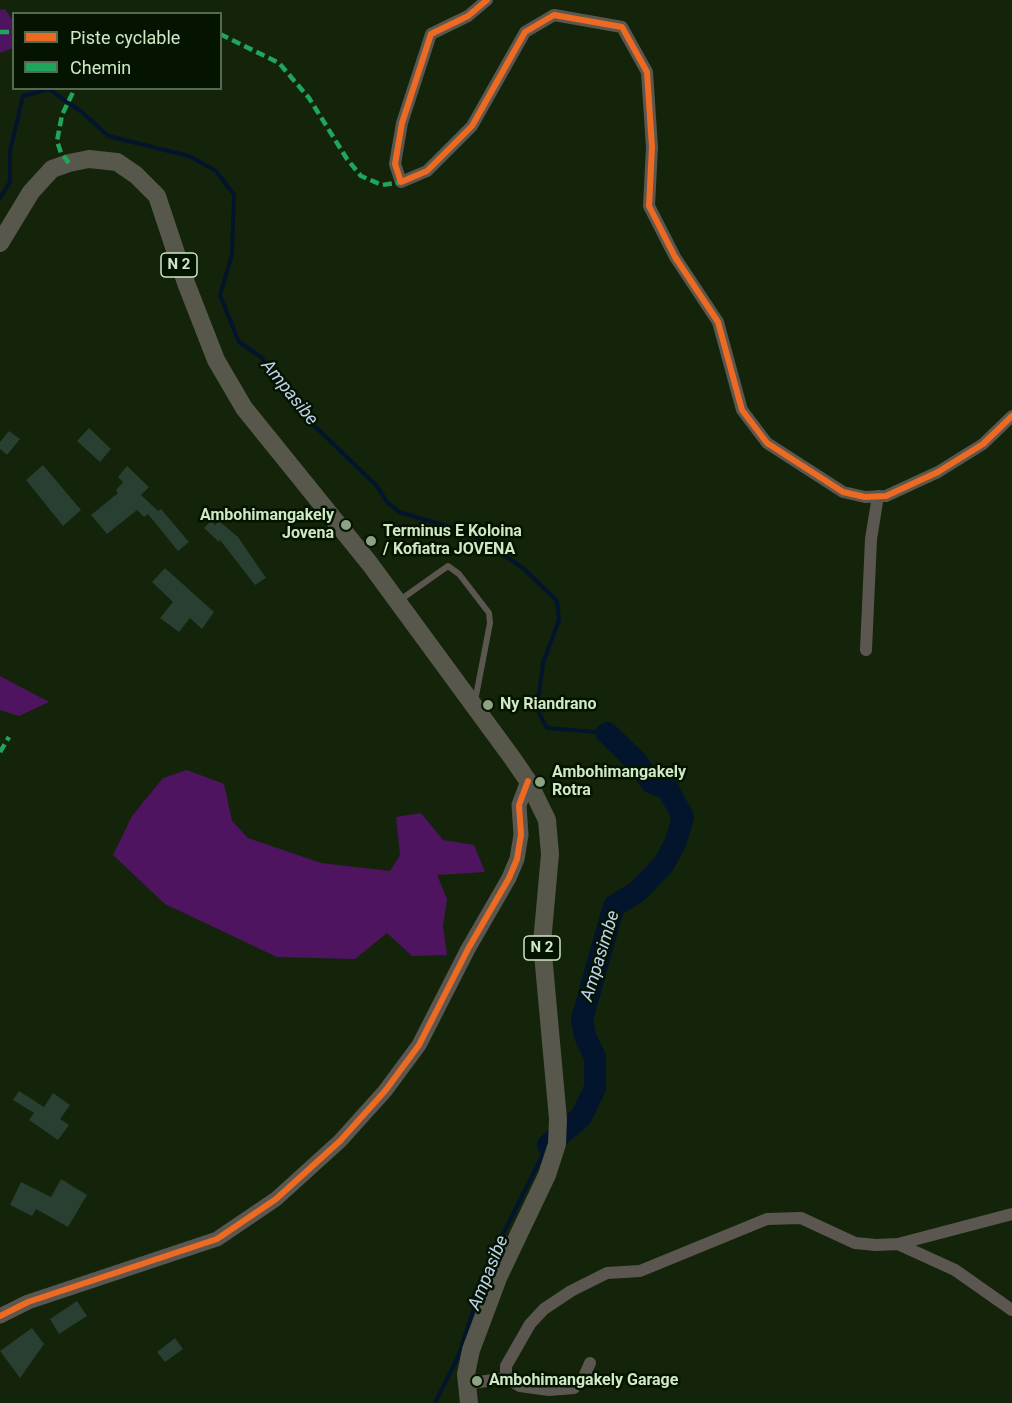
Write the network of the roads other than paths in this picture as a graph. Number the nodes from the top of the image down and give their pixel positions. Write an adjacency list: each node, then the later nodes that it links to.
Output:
1 (488, 0): 4 (street)
2 (0, 243): 5 (main road, N 2)
3 (1012, 416): 4 (street)
4 (878, 496): 6 (street)
5 (398, 602): 7 (main road, N 2); 7 (lane)
6 (866, 650)
7 (474, 708): 8 (main road, N 2)
8 (528, 781): 12 (street); 15 (main road, N 2)
9 (1012, 1214): 10 (street)
10 (898, 1244): 11 (street); 14 (street)
11 (1012, 1310)
12 (0, 1316)
13 (590, 1363): 14 (street)
14 (506, 1378): 15 (street)
15 (466, 1384): 16 (main road, N 2)
16 (469, 1403)

